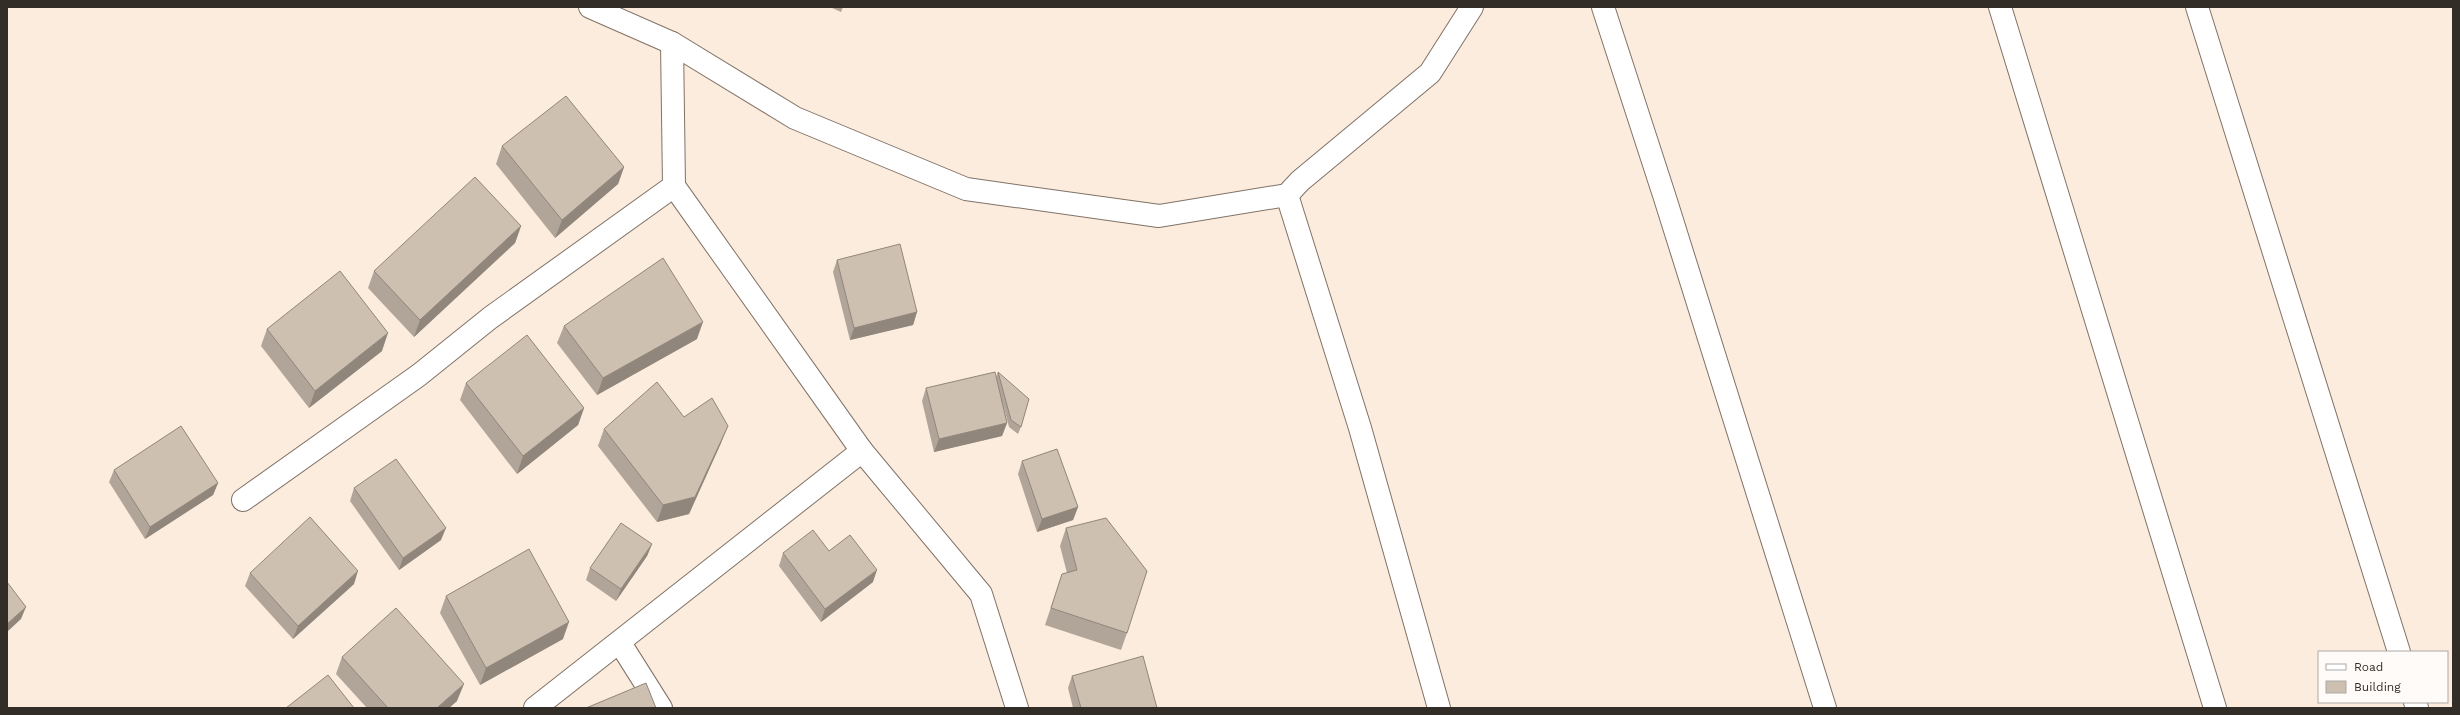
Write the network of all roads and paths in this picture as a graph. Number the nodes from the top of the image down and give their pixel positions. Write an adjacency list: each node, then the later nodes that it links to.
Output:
1 (590, 7): 6 (street)
2 (1472, 7): 8 (street)
3 (1603, 7): 17 (street)
4 (2000, 7): 18 (street)
5 (2197, 7): 12 (street)
6 (672, 43): 7 (street); 8 (street)
7 (674, 186): 9 (street); 10 (street)
8 (1287, 195): 16 (street)
9 (862, 451): 11 (street); 15 (street)
10 (243, 500)
11 (620, 643): 13 (street); 14 (street)
12 (2400, 651)
13 (535, 708)
14 (661, 708)
15 (1017, 708)
16 (1439, 708)
17 (1825, 708)
18 (2215, 708)

